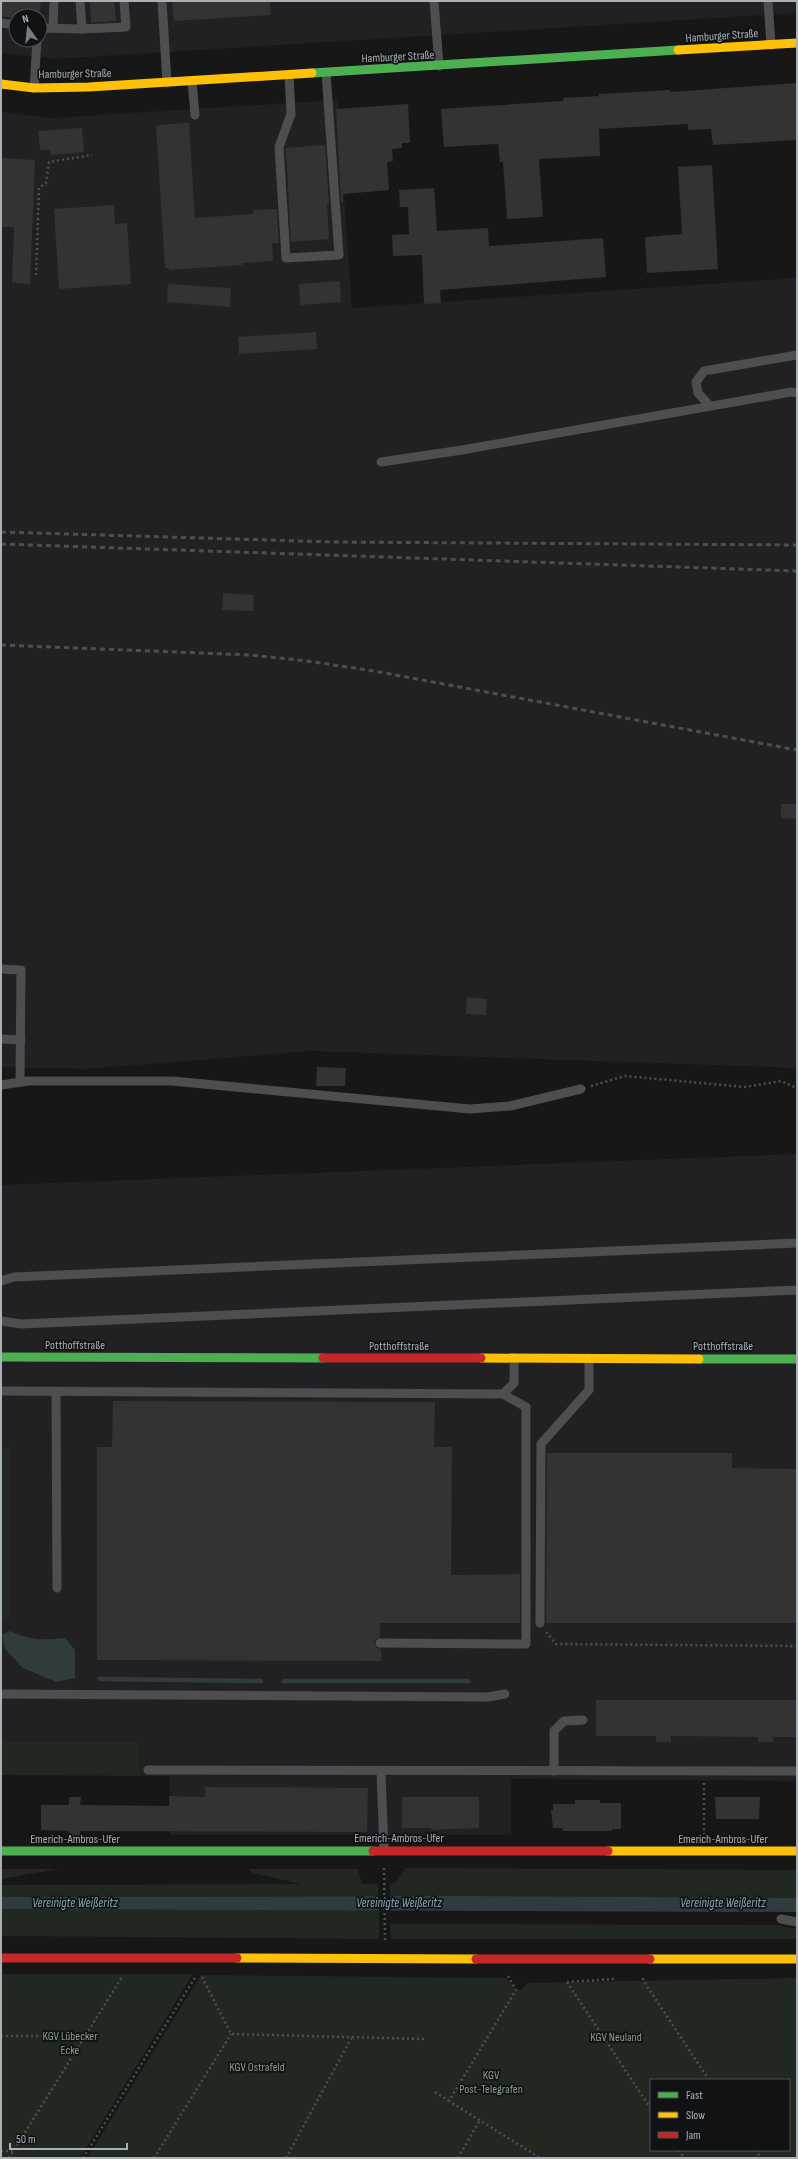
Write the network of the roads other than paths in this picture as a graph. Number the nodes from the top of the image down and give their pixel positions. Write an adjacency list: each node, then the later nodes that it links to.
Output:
1 (54, 1): 8 (lane)
2 (80, 1): 9 (lane)
3 (124, 1): 9 (lane)
4 (162, 1): 17 (lane)
5 (434, 1): 13 (lane)
6 (768, 1): 11 (lane)
7 (48, 28): 8 (lane)
8 (53, 28): 9 (lane)
9 (82, 29)
10 (797, 43): 11 (main road, Hamburger Straße)
11 (771, 45): 13 (main road, Hamburger Straße)
12 (37, 48): 19 (lane)
13 (439, 66): 14 (main road, Hamburger Straße)
14 (326, 73): 15 (main road, Hamburger Straße); 15 (lane)
15 (289, 75): 16 (main road, Hamburger Straße)
16 (192, 81): 17 (main road, Hamburger Straße); 20 (lane)
17 (167, 83): 19 (main road, Hamburger Straße)
18 (1, 84): 19 (main road, Hamburger Straße)
19 (34, 88)
20 (195, 115)
21 (797, 355): 23 (lane)
22 (797, 393): 23 (lane)
23 (710, 406): 24 (lane)
24 (381, 462)
25 (1, 969): 27 (lane)
26 (1, 1039): 27 (lane)
27 (21, 1040): 28 (lane)
28 (20, 1082): 29 (lane); 30 (lane)
29 (1, 1085)
30 (581, 1089)
31 (797, 1243): 32 (lane)
32 (1, 1281)
33 (797, 1290): 34 (lane)
34 (1, 1321)
35 (1, 1357): 36 (main road, Potthoffstraße)
36 (514, 1358): 37 (main road, Potthoffstraße); 41 (lane)
37 (589, 1358): 38 (main road, Potthoffstraße); 43 (lane)
38 (797, 1358)
39 (1, 1391): 40 (lane)
40 (56, 1391): 41 (lane); 42 (lane)
41 (503, 1394): 44 (lane)
42 (57, 1588)
43 (540, 1623)
44 (380, 1643)
45 (1, 1694): 46 (lane)
46 (505, 1694)
47 (583, 1720): 49 (lane)
48 (148, 1770): 51 (lane)
49 (554, 1771): 50 (lane); 51 (lane)
50 (797, 1771)
51 (381, 1772): 52 (lane)
52 (384, 1850): 53 (main road, Emerich-Ambros-Ufer); 54 (main road, Emerich-Ambros-Ufer)
53 (1, 1851)
54 (797, 1851)
55 (781, 1919): 56 (lane)
56 (797, 1922)
57 (1, 1958): 58 (main road)
58 (797, 1959)

